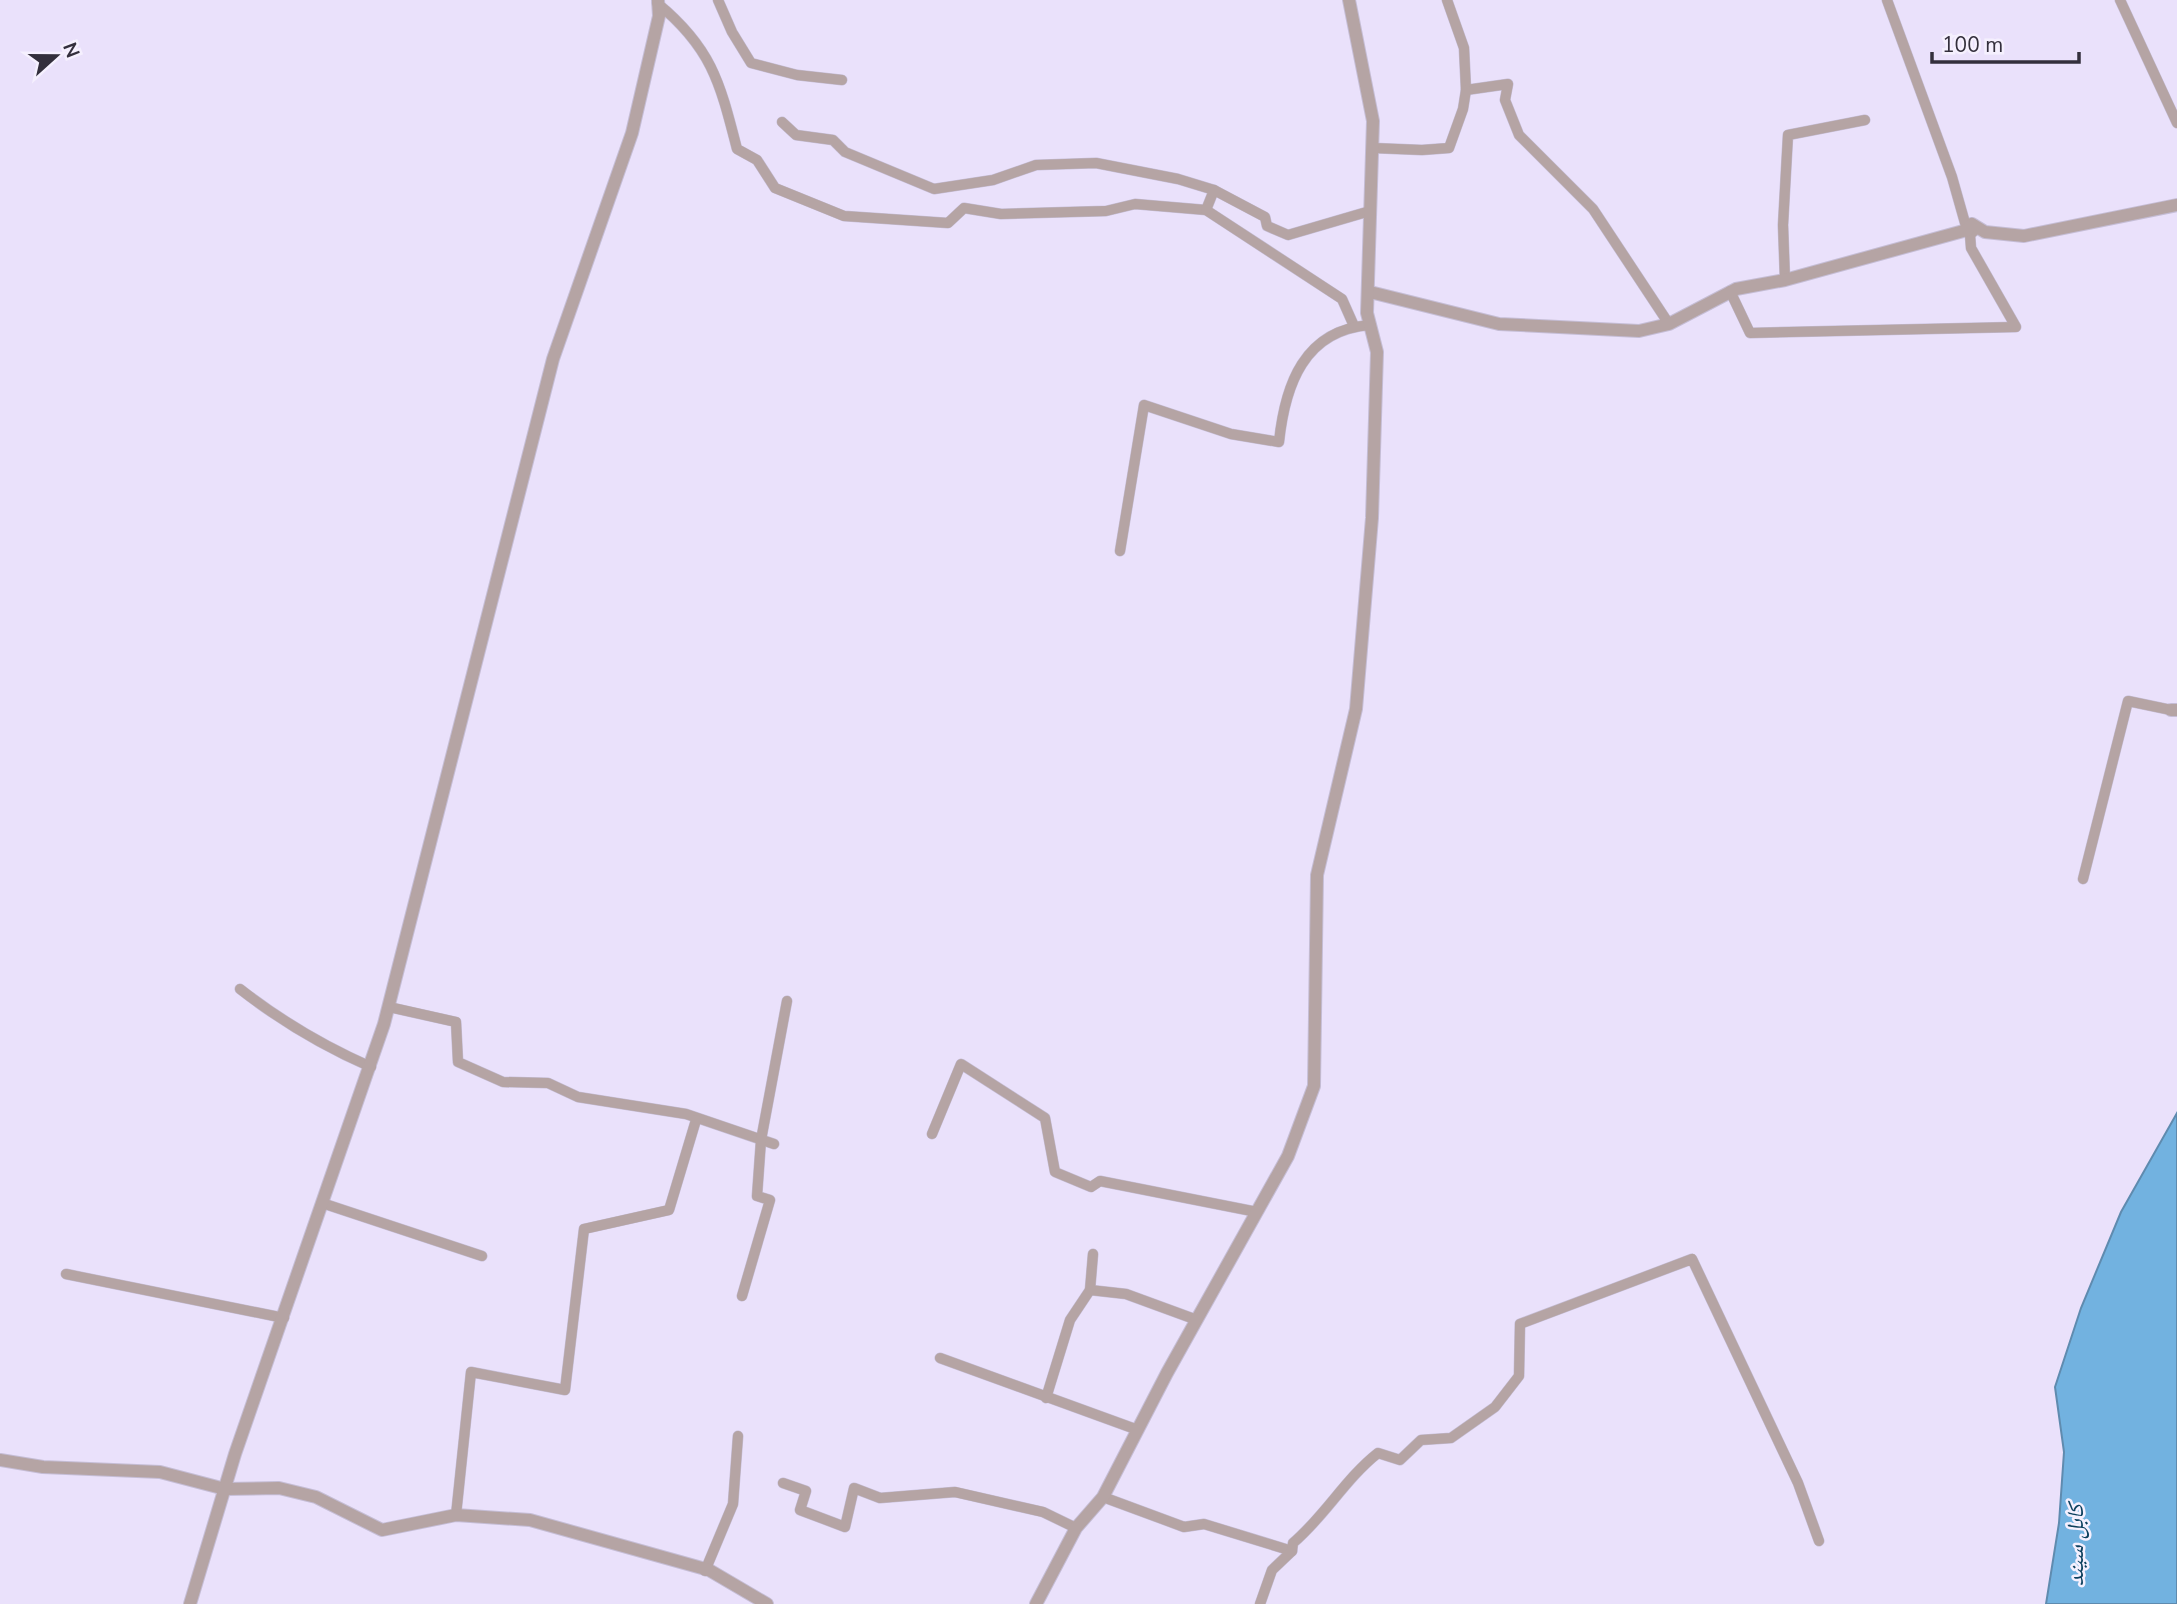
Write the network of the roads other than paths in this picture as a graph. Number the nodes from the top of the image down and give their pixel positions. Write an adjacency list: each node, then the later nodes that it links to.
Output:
1 (718, 0): 7 (street)
2 (1349, 0): 12 (street)
3 (1447, 0): 8 (street)
4 (1887, 0): 17 (street)
5 (2120, 0): 11 (street)
6 (657, 2): 15 (street); 29 (street)
7 (842, 80)
8 (1466, 90): 12 (street); 22 (street)
9 (1865, 120): 18 (street)
10 (782, 122): 13 (street)
11 (2177, 123)
12 (1373, 148): 16 (street)
13 (1214, 190): 15 (street); 16 (street)
14 (2177, 205): 17 (street)
15 (1206, 210): 23 (street)
16 (1370, 211): 20 (street)
17 (1973, 229): 18 (street); 19 (street)
18 (1785, 281): 19 (street)
19 (1730, 291): 22 (street)
20 (1370, 292): 21 (street); 22 (street)
21 (1369, 319): 23 (street); 36 (street)
22 (1669, 324)
23 (1354, 326): 24 (street)
24 (1121, 551)
25 (2174, 710): 26 (street)
26 (2082, 879)
27 (240, 989): 30 (street)
28 (787, 1001): 33 (street)
29 (388, 1007): 30 (street); 31 (street)
30 (371, 1067): 35 (street)
31 (695, 1120): 33 (street); 52 (street)
32 (932, 1134): 36 (street)
33 (761, 1140): 34 (street); 41 (street)
34 (774, 1144)
35 (322, 1203): 38 (street); 42 (street)
36 (1257, 1212): 43 (street)
37 (1093, 1254): 40 (street)
38 (482, 1256)
39 (66, 1274): 42 (street)
40 (1090, 1290): 43 (street); 45 (street)
41 (742, 1296)
42 (284, 1318): 50 (street)
43 (1197, 1320): 46 (street)
44 (940, 1358): 45 (street)
45 (1046, 1398): 46 (street)
46 (1138, 1430): 51 (street)
47 (738, 1436): 56 (street)
48 (0, 1460): 50 (street)
49 (783, 1483): 53 (street)
50 (225, 1489): 52 (street); 57 (street)
51 (1103, 1497): 53 (street); 55 (street)
52 (456, 1514): 56 (street)
53 (1076, 1528): 59 (street)
54 (1819, 1541): 55 (street)
55 (1292, 1551): 60 (street)
56 (705, 1571): 58 (street)
57 (190, 1604)
58 (767, 1604)
59 (1036, 1604)
60 (1260, 1604)

